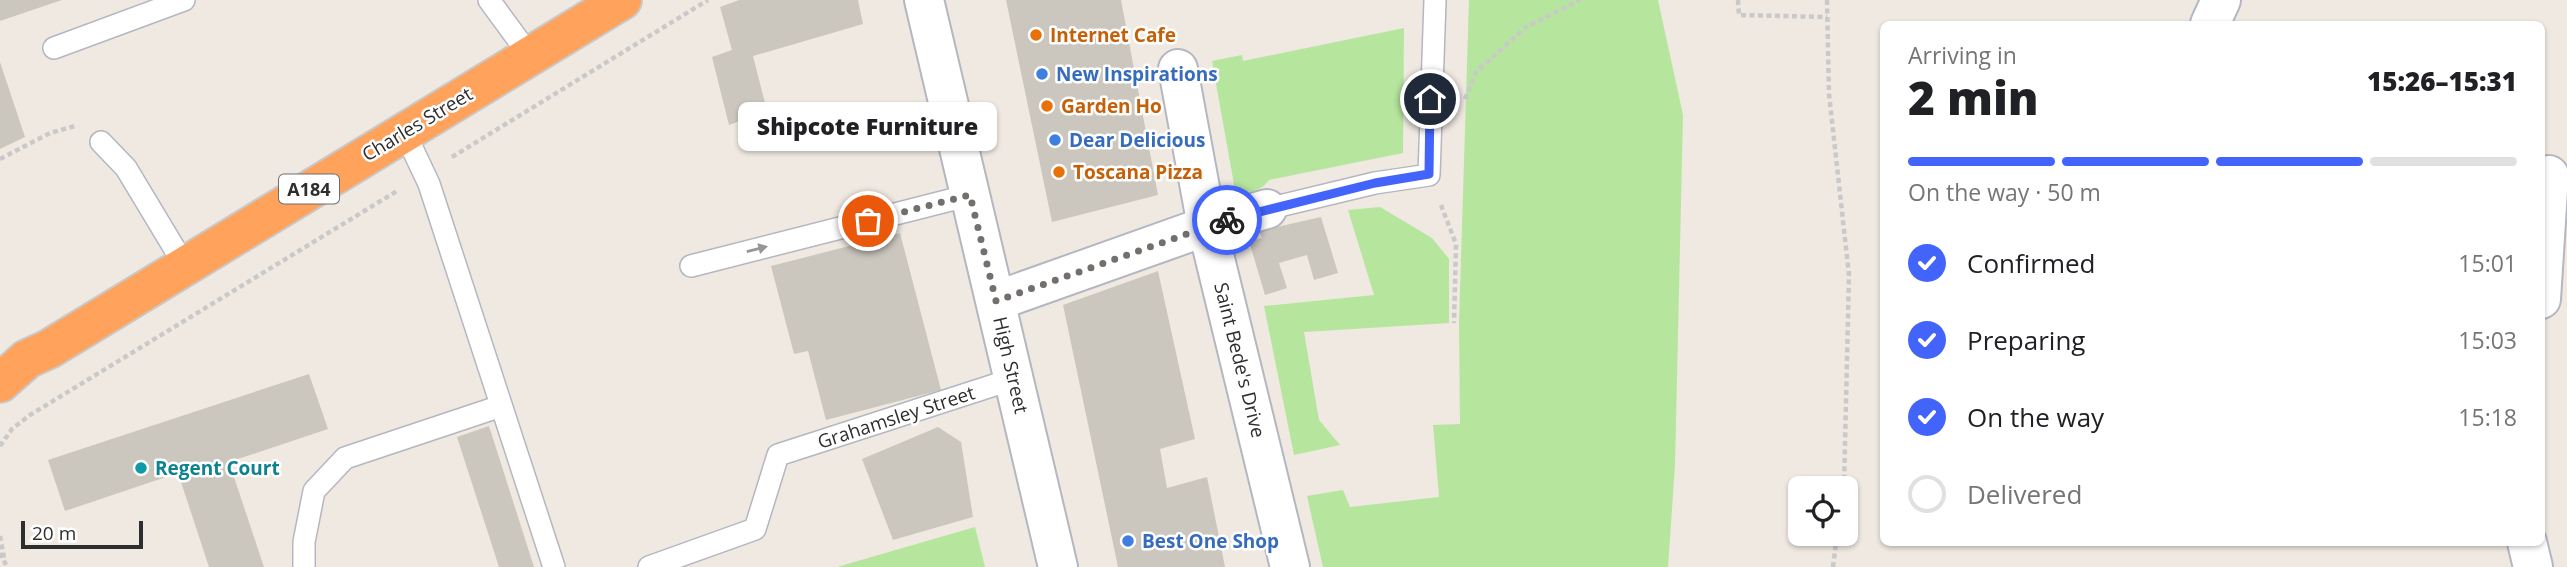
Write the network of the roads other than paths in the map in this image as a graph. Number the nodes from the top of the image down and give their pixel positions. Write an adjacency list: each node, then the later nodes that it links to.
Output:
1 (184, 0): 8 (lane)
2 (489, 0): 9 (lane)
3 (621, 0): 9 (highway, Charles Street / A184)
4 (925, 0): 14 (street, High Street)
5 (1435, 0): 15 (lane)
6 (2221, 0): 7 (street)
7 (2211, 21)
8 (54, 48)
9 (530, 56): 11 (highway, Charles Street / A184)
10 (1178, 69): 16 (street, Saint Bede's Drive)
11 (404, 131): 18 (highway, Charles Street / A184); 23 (lane)
12 (101, 142): 18 (lane)
13 (2549, 174): 17 (street)
14 (970, 195): 19 (lane, one-way to 14); 20 (street, High Street)
15 (1267, 209): 16 (street)
16 (1207, 226): 20 (street); 29 (street, Saint Bede's Drive)
17 (2545, 236)
18 (185, 266): 22 (highway, Charles Street / A184)
19 (691, 266)
20 (996, 301): 21 (street, High Street)
21 (1013, 379): 27 (lane, Grahamsley Street); 28 (street, High Street)
22 (0, 383)
23 (501, 406): 25 (lane); 26 (lane)
24 (2528, 546): 30 (street)
25 (304, 567)
26 (554, 567)
27 (649, 567)
28 (1058, 567)
29 (1290, 567)
30 (2533, 567)

